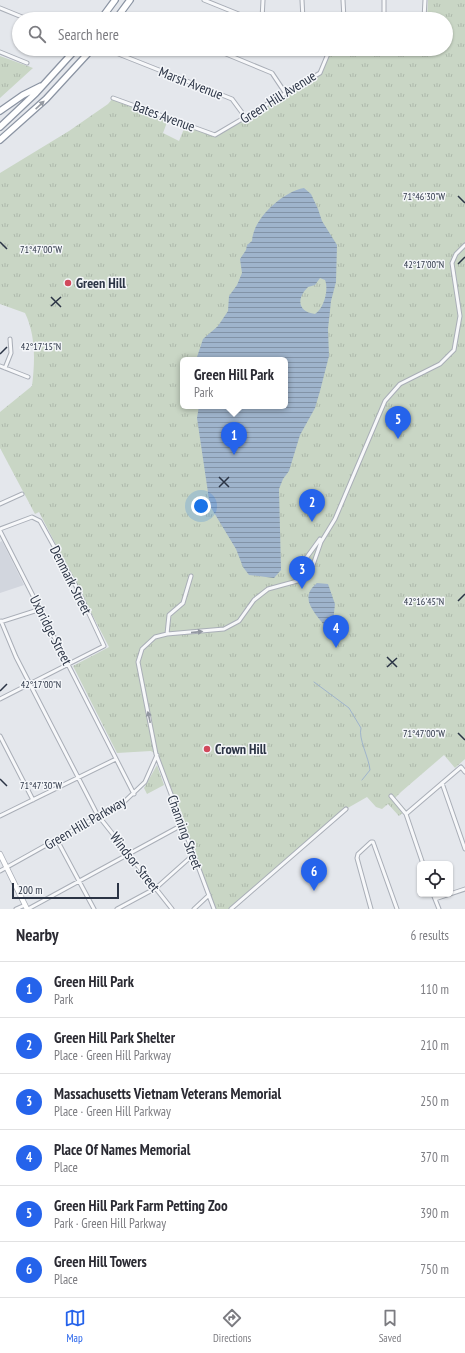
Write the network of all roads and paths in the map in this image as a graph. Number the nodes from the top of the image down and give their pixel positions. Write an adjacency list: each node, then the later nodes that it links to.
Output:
1 (115, 0): 11 (highway)
2 (130, 0): 12 (highway)
3 (204, 0): 9 (street)
4 (263, 0): 14 (street)
5 (302, 0): 15 (street)
6 (343, 0): 16 (street)
7 (384, 0): 17 (street)
8 (425, 0): 18 (street)
9 (214, 2): 13 (street)
10 (0, 8): 19 (street)
11 (106, 12)
12 (121, 12)
13 (236, 12)
14 (262, 12)
15 (303, 12)
16 (344, 12)
17 (384, 12)
18 (425, 12)
19 (12, 13)
20 (0, 52): 26 (street)
21 (70, 56): 27 (highway)
22 (85, 56): 31 (highway, one-way to 22)
23 (124, 56): 32 (street, Marsh Avenue)
24 (231, 56): 28 (street)
25 (327, 56): 28 (street, Green Hill Avenue)
26 (27, 62)
27 (45, 84): 30 (highway); 33 (highway)
28 (286, 94): 32 (street, Green Hill Avenue)
29 (113, 98): 34 (street, Bates Avenue)
30 (0, 111)
31 (30, 115): 35 (highway); 36 (highway)
32 (246, 118): 34 (street, Green Hill Avenue)
33 (0, 127)
34 (215, 135)
35 (0, 140)
36 (0, 145)
37 (465, 245): 45 (street)
38 (10, 339): 40 (street)
39 (0, 366): 40 (street)
40 (6, 368): 41 (street)
41 (28, 377)
42 (22, 494): 43 (street)
43 (0, 504)
44 (0, 530): 48 (street, Uxbridge Street); 51 (street, Denmark Street)
45 (325, 533): 47 (street); 47 (street)
46 (191, 576): 50 (street)
47 (307, 576): 50 (street, one-way to 47)
48 (41, 610): 49 (street); 51 (street, Uxbridge Street)
49 (1, 622): 52 (street, Windsor Street)
50 (167, 634): 55 (street, one-way to 50)
51 (69, 664): 52 (street); 56 (street, Uxbridge Street)
52 (30, 683): 53 (street); 58 (street, Windsor Street)
53 (0, 699)
54 (0, 736): 62 (street)
55 (157, 755): 60 (street, Green Hill Parkway); 67 (street, Channing Street)
56 (116, 759): 58 (street); 60 (street, Uxbridge Street)
57 (465, 772): 59 (street)
58 (78, 778): 62 (street); 66 (street, Windsor Street)
59 (442, 784): 64 (street); 69 (street)
60 (134, 794): 66 (street, Green Hill Parkway)
61 (391, 796): 64 (street)
62 (33, 800): 65 (street)
63 (346, 809): 88 (street)
64 (406, 814): 73 (street)
65 (0, 816)
66 (99, 816): 68 (street, Green Hill Parkway); 71 (street, Windsor Street)
67 (182, 825): 71 (street); 72 (street, Channing Street)
68 (57, 840): 74 (street, Green Hill Parkway); 76 (street)
69 (465, 849)
70 (0, 854): 74 (main road)
71 (129, 854): 76 (street); 77 (street, Windsor Street)
72 (193, 855): 77 (street); 79 (street, Channing Street)
73 (421, 861)
74 (7, 867): 75 (street, Green Hill Parkway); 81 (main road)
75 (0, 871)
76 (79, 881): 81 (street); 83 (street)
77 (156, 888): 84 (street); 85 (street, Windsor Street)
78 (465, 889): 80 (street)
79 (209, 895): 86 (street); 87 (street, Channing Street)
80 (435, 899): 91 (street)
81 (27, 908): 82 (street)
82 (16, 909)
83 (94, 909)
84 (116, 909)
85 (172, 909)
86 (194, 909)
87 (214, 909)
88 (230, 909)
89 (371, 909): 90 (street)
90 (396, 909)
91 (439, 909)

